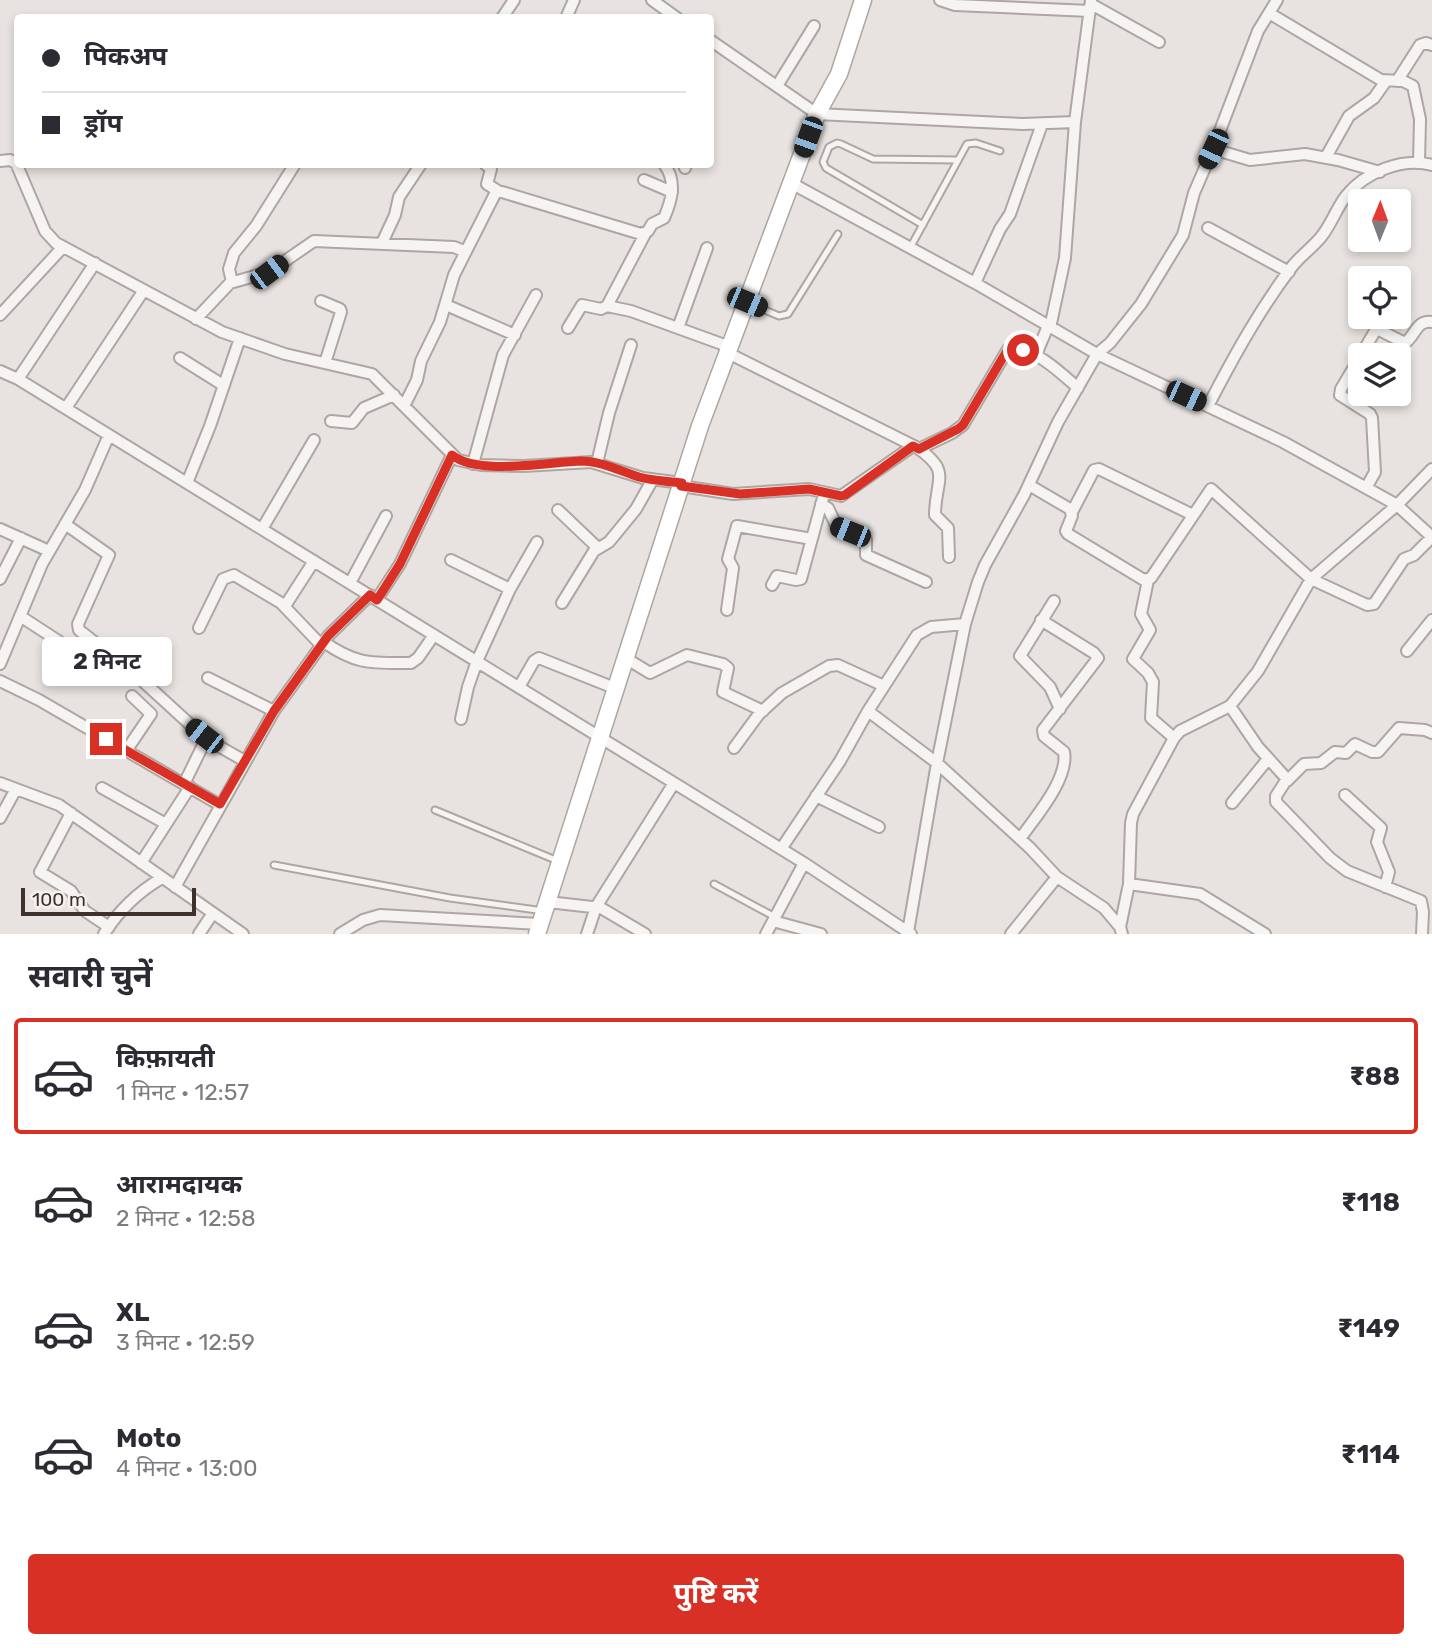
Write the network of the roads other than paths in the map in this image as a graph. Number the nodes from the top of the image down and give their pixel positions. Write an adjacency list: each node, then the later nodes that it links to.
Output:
1 (652, 0): 8 (street)
2 (863, 0): 15 (main road)
3 (940, 0): 5 (street)
4 (1277, 0): 7 (street)
5 (953, 3): 6 (street)
6 (1091, 5): 10 (street); 16 (street)
7 (1269, 13): 13 (street); 18 (street)
8 (671, 14)
9 (814, 26): 14 (street)
10 (1159, 42)
11 (714, 43): 14 (street)
12 (1432, 45): 13 (street)
13 (1391, 81): 20 (street); 22 (street)
14 (777, 86): 15 (street)
15 (817, 114): 17 (street); 31 (main road)
16 (1075, 122): 17 (street); 56 (street)
17 (1042, 124): 46 (street)
18 (1213, 149): 20 (street); 66 (street)
19 (1000, 151): 21 (lane)
20 (1326, 157): 29 (street)
21 (958, 160): 34 (lane); 34 (lane)
22 (1419, 162): 23 (street); 29 (street)
23 (1432, 165)
24 (18, 168): 39 (street)
25 (292, 168): 45 (street)
26 (418, 168): 38 (street)
27 (490, 168): 32 (street)
28 (666, 168): 33 (street)
29 (1380, 172): 44 (street)
30 (644, 180): 33 (street)
31 (791, 183): 41 (street); 50 (main road)
32 (498, 191): 36 (street); 42 (street)
33 (672, 192): 36 (street)
34 (923, 225): 41 (lane)
35 (1208, 228): 44 (street)
36 (645, 234): 52 (street)
37 (838, 234): 50 (lane)
38 (383, 243): 42 (street); 45 (street)
39 (62, 247): 43 (street); 53 (street)
40 (707, 248): 58 (street)
41 (910, 248): 46 (street)
42 (464, 251): 51 (street)
43 (95, 263): 47 (street); 72 (street)
44 (1289, 272): 78 (street)
45 (232, 282): 54 (street)
46 (975, 283): 56 (street)
47 (144, 290): 54 (street); 80 (street)
48 (536, 295): 59 (street)
49 (320, 301): 69 (street)
50 (747, 302): 65 (main road)
51 (446, 305): 59 (street); 77 (street)
52 (607, 306): 57 (street); 58 (street)
53 (0, 315)
54 (196, 319): 60 (street)
55 (1432, 322): 63 (street)
56 (1049, 327): 66 (street); 67 (street)
57 (568, 328)
58 (678, 328): 65 (street)
59 (514, 335): 87 (street)
60 (240, 338): 69 (street); 73 (street)
61 (1368, 343): 62 (street)
62 (1405, 343)
63 (1405, 343)
64 (631, 345): 86 (street)
65 (729, 350): 84 (street); 91 (main road)
66 (1097, 354): 74 (street); 78 (street)
67 (1035, 357): 74 (street); 84 (street)
68 (180, 358): 73 (street)
69 (326, 363): 75 (street)
70 (0, 371): 72 (street)
71 (1348, 377): 76 (street)
72 (18, 379): 80 (street)
73 (223, 385): 90 (street)
74 (1078, 388): 92 (street)
75 (394, 395): 77 (street); 81 (street)
76 (1348, 400)
77 (404, 406): 85 (street)
78 (1208, 406): 93 (street)
79 (1357, 406): 93 (street)
80 (66, 408): 82 (street)
81 (331, 421)
82 (109, 435): 90 (street); 100 (street)
83 (314, 440): 102 (street)
84 (916, 447): 94 (street); 109 (street)
85 (452, 455): 87 (street); 119 (street)
86 (597, 463): 87 (street); 89 (street)
87 (473, 464)
88 (1432, 469): 95 (street)
89 (653, 480): 91 (street); 107 (street)
90 (187, 483): 102 (street)
91 (682, 485): 94 (street); 135 (main road)
92 (1028, 485): 97 (street); 127 (street)
93 (1366, 488): 95 (street)
94 (823, 498): 105 (street); 115 (street)
95 (1397, 505): 103 (street); 113 (street)
96 (558, 510): 107 (street)
97 (1072, 512): 98 (street); 114 (street)
98 (1193, 515): 113 (street); 114 (street)
99 (386, 516): 116 (street)
100 (65, 524): 108 (street); 153 (street)
101 (0, 529): 104 (street)
102 (262, 529): 111 (street)
103 (1432, 537): 113 (street)
104 (21, 538): 108 (street); 112 (street)
105 (812, 539): 117 (street); 123 (street)
106 (537, 542): 118 (street)
107 (598, 548): 121 (street)
108 (49, 551): 124 (street)
109 (949, 557)
110 (451, 560): 118 (street)
111 (314, 561): 116 (street); 122 (street)
112 (0, 579)
113 (1311, 579): 144 (street)
114 (1148, 580): 152 (street)
115 (926, 582)
116 (350, 583): 119 (street)
117 (772, 585)
118 (510, 589): 136 (street)
119 (373, 597): 131 (street); 132 (street)
120 (1054, 601): 125 (street)
121 (562, 603)
122 (285, 606): 128 (street); 132 (street)
123 (727, 610)
124 (20, 616): 130 (street); 134 (street)
125 (1041, 620): 145 (street); 145 (street)
126 (1432, 620): 133 (street)
127 (965, 624): 140 (street); 158 (street)
128 (199, 628)
129 (0, 630): 130 (street)
130 (12, 634): 137 (street)
131 (434, 635): 132 (street); 136 (street)
132 (322, 643): 146 (street)
133 (1407, 651)
134 (83, 657)
135 (626, 659): 142 (main road); 147 (street)
136 (477, 661): 141 (street); 149 (street)
137 (0, 664)
138 (208, 678): 146 (street)
139 (0, 681): 155 (street)
140 (884, 686): 147 (street); 148 (street)
141 (519, 687): 142 (street); 151 (street)
142 (617, 689): 151 (main road)
143 (132, 696): 155 (street)
144 (1230, 706): 152 (street); 156 (street)
145 (1060, 709): 174 (street)
146 (274, 711): 157 (street)
147 (763, 711): 154 (street)
148 (868, 712): 158 (street); 166 (street)
149 (461, 719)
150 (1432, 733): 159 (street)
151 (601, 738): 161 (street); 176 (main road)
152 (1174, 738): 183 (street)
153 (206, 739): 157 (street); 162 (street)
154 (734, 748)
155 (126, 751): 162 (street)
156 (1268, 759): 159 (street); 167 (street)
157 (246, 761): 168 (street)
158 (937, 763): 174 (street); 192 (street)
159 (1287, 780): 185 (street)
160 (0, 783): 164 (street)
161 (674, 783): 175 (street); 186 (street)
162 (187, 785): 168 (street); 172 (street)
163 (102, 788): 172 (street)
164 (16, 789): 170 (street); 171 (street)
165 (1345, 795): 185 (street)
166 (816, 796): 173 (street); 175 (street)
167 (1231, 803)
168 (220, 804): 184 (street)
169 (435, 810): 176 (lane)
170 (71, 813): 177 (street); 190 (street)
171 (0, 818)
172 (166, 824): 177 (street)
173 (879, 827)
174 (1020, 839): 180 (street)
175 (781, 849): 178 (street)
176 (561, 862): 188 (main road)
177 (141, 863): 181 (street)
178 (804, 863): 189 (street); 192 (street)
179 (274, 865): 188 (lane)
180 (1057, 877): 191 (street); 200 (street)
181 (162, 878): 184 (street); 190 (street)
182 (713, 884): 189 (lane)
183 (1129, 884): 191 (street); 201 (street)
184 (174, 887): 187 (street)
185 (1385, 887): 202 (street)
186 (596, 907): 188 (street); 196 (street); 197 (street)
187 (213, 913): 193 (street); 194 (street)
188 (542, 918): 195 (street)
189 (774, 919): 198 (street); 199 (street)
190 (107, 930)
191 (1121, 930)
192 (905, 932)
193 (199, 934)
194 (243, 934)
195 (340, 934)
196 (587, 934)
197 (645, 934)
198 (766, 934)
199 (821, 934)
200 (1011, 934)
201 (1265, 934)
202 (1422, 934)

